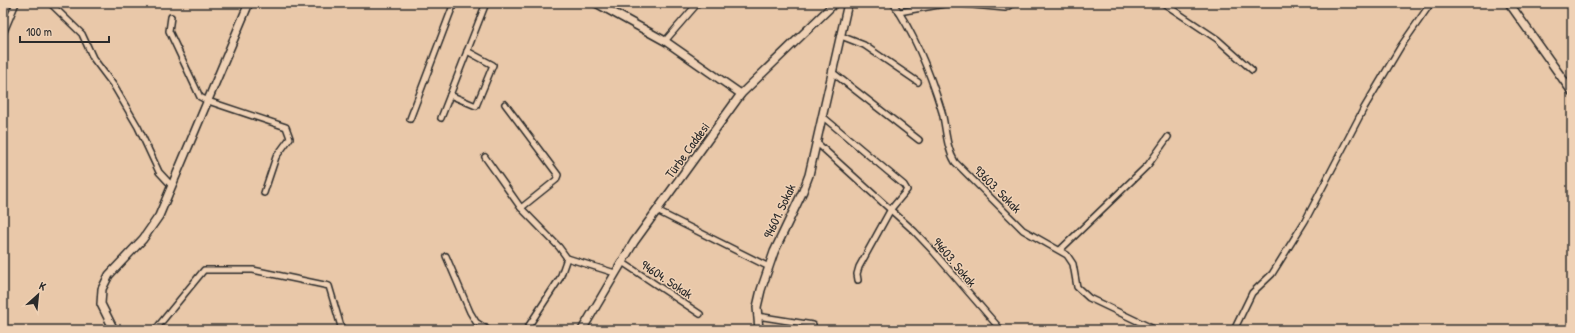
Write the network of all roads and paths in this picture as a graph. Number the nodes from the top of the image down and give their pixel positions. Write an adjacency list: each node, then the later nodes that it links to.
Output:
1 (16, 3): 18 (street)
2 (50, 3): 37 (street)
3 (249, 3): 28 (street)
4 (454, 3): 32 (street)
5 (486, 3): 21 (street)
6 (596, 3): 20 (street)
7 (698, 3): 20 (street)
8 (835, 3): 26 (street, Türbe Caddesi)
9 (848, 3): 19 (street, 94601. Sokak)
10 (893, 3): 16 (street, 93603. Sokak)
11 (951, 3): 12 (street); 16 (street)
12 (1014, 3)
13 (1163, 3): 22 (street)
14 (1431, 3): 61 (street)
15 (1509, 3): 25 (street)
16 (899, 12): 42 (street, 93603. Sokak)
17 (172, 17): 28 (street)
18 (3, 34)
19 (840, 36): 23 (street, 94601. Sokak); 24 (street)
20 (665, 42): 26 (street)
21 (467, 51): 27 (street); 27 (street)
22 (1252, 70)
23 (832, 72): 30 (street, 94601. Sokak); 34 (street)
24 (918, 82)
25 (1572, 92)
26 (742, 94): 40 (street, Türbe Caddesi)
27 (450, 95): 31 (street)
28 (208, 101): 37 (street); 38 (street)
29 (505, 104): 39 (street)
30 (822, 116): 35 (street, 94601. Sokak); 41 (street)
31 (441, 118)
32 (410, 119)
33 (1168, 137): 42 (street)
34 (919, 140)
35 (816, 142): 41 (street, 94603. Sokak); 46 (street, 94601. Sokak)
36 (485, 157): 39 (street)
37 (172, 186): 52 (street)
38 (264, 193)
39 (521, 208): 44 (street)
40 (657, 210): 45 (street, Türbe Caddesi); 46 (street)
41 (891, 210): 48 (street); 59 (street, 94603. Sokak)
42 (1060, 250): 60 (street, 93603. Sokak)
43 (446, 256): 55 (street)
44 (567, 258): 47 (street); 56 (street)
45 (622, 262): 47 (street, Türbe Caddesi); 49 (street, 94604. Sokak)
46 (768, 266): 50 (street, 94601. Sokak)
47 (615, 273): 57 (street, Türbe Caddesi)
48 (858, 280)
49 (700, 314)
50 (757, 316): 51 (street); 58 (street, 94601. Sokak)
51 (813, 325)
52 (114, 330)
53 (154, 330): 54 (street)
54 (342, 330)
55 (488, 330)
56 (526, 330)
57 (582, 330)
58 (759, 330)
59 (1000, 330)
60 (1156, 330)
61 (1234, 330)

